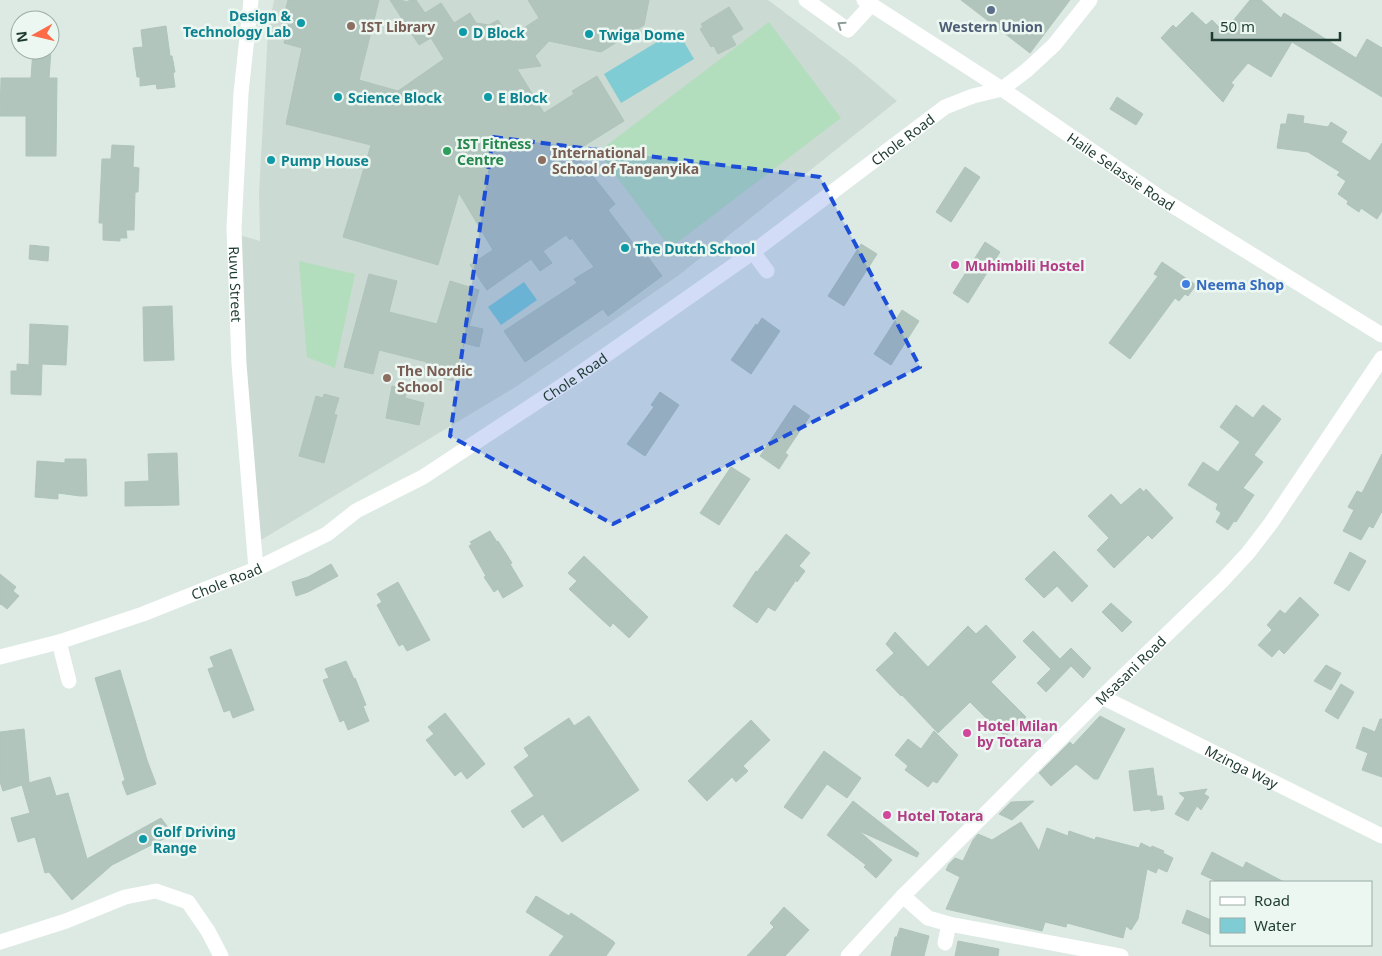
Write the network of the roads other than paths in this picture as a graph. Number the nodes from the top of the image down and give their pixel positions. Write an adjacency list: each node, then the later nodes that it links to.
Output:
1 (251, 0): 10 (street, Ruvu Street)
2 (806, 0): 4 (street, one-way to 2)
3 (1090, 0): 5 (street, Chole Road)
4 (867, 3): 5 (street, Haile Selassie Road)
5 (1002, 89): 6 (street, Chole Road); 8 (street, Haile Selassie Road)
6 (753, 252): 7 (street); 10 (street, Chole Road)
7 (767, 271)
8 (1382, 335)
9 (1382, 358): 14 (street, Msasani Road)
10 (256, 569): 11 (street, Chole Road)
11 (59, 642): 12 (street, Chole Road); 13 (street)
12 (0, 657)
13 (69, 681)
14 (1102, 697): 15 (street, Mzinga Way); 16 (street, Msasani Road)
15 (1382, 836)
16 (903, 896): 17 (street); 21 (street, Msasani Road)
17 (949, 924): 19 (street); 22 (street)
18 (0, 942): 20 (street)
19 (945, 943)
20 (221, 956)
21 (848, 956)
22 (1121, 956)

